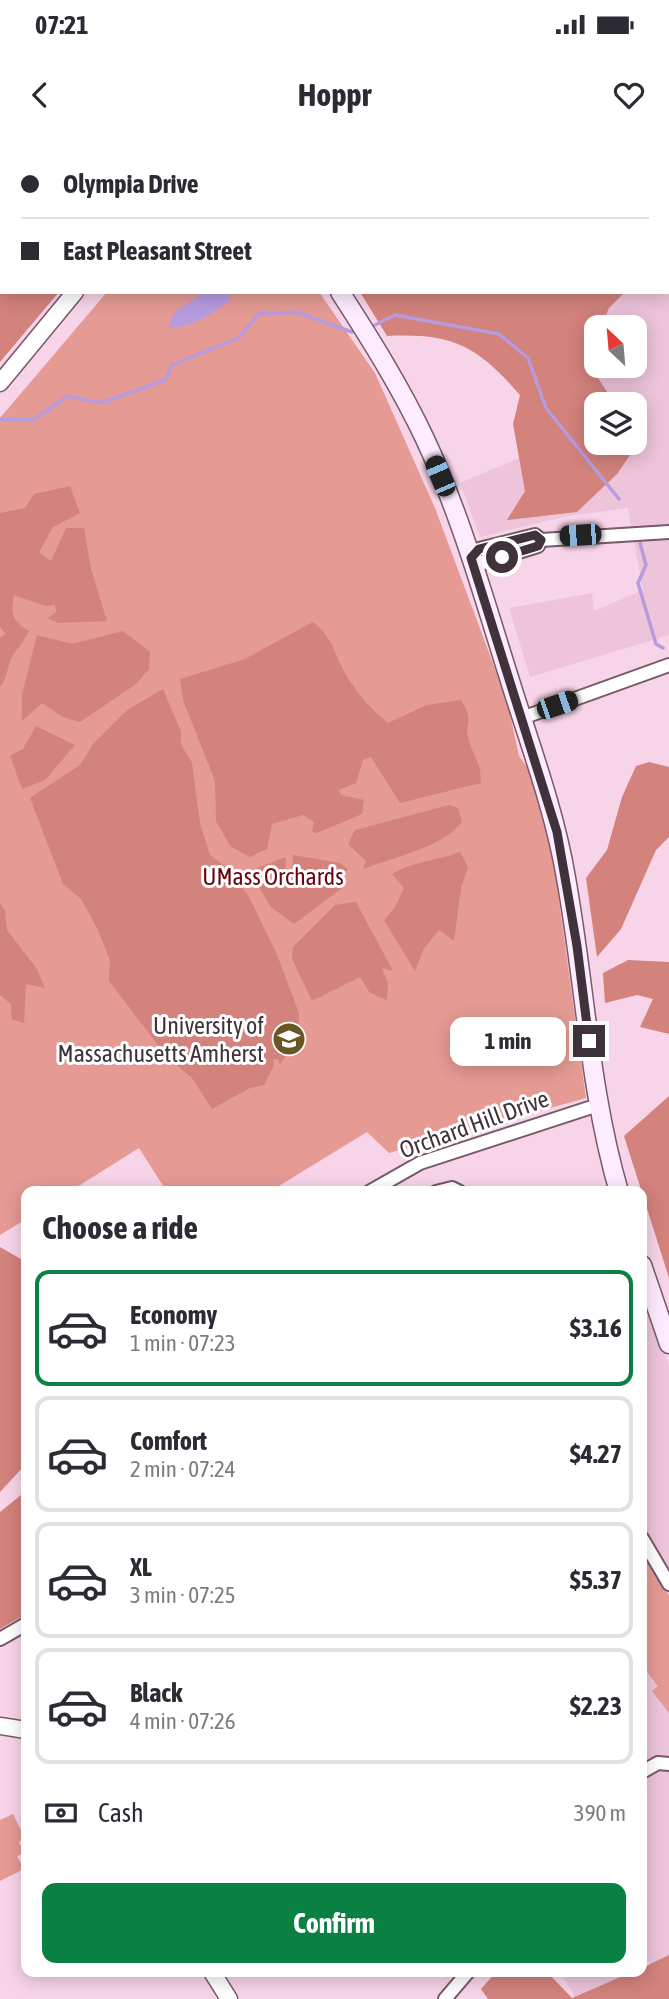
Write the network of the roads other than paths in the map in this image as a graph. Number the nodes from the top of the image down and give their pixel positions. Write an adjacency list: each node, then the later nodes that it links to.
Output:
1 (73, 294): 3 (street)
2 (341, 294): 5 (main road)
3 (0, 383)
4 (669, 532): 5 (street)
5 (471, 558): 7 (main road)
6 (669, 665): 7 (street)
7 (522, 718): 8 (main road)
8 (598, 1105): 9 (street, Orchard Hill Drive); 10 (main road)
9 (380, 1186)
10 (618, 1186)
11 (647, 1280): 12 (main road)
12 (669, 1344)
13 (647, 1547): 14 (street)
14 (669, 1584)
15 (21, 1627): 16 (street)
16 (0, 1639)
17 (0, 1726): 18 (street)
18 (21, 1729)
19 (669, 1765): 20 (street)
20 (647, 1769)
21 (215, 1977): 23 (street)
22 (464, 1977): 24 (street)
23 (229, 1999)
24 (445, 1999)

